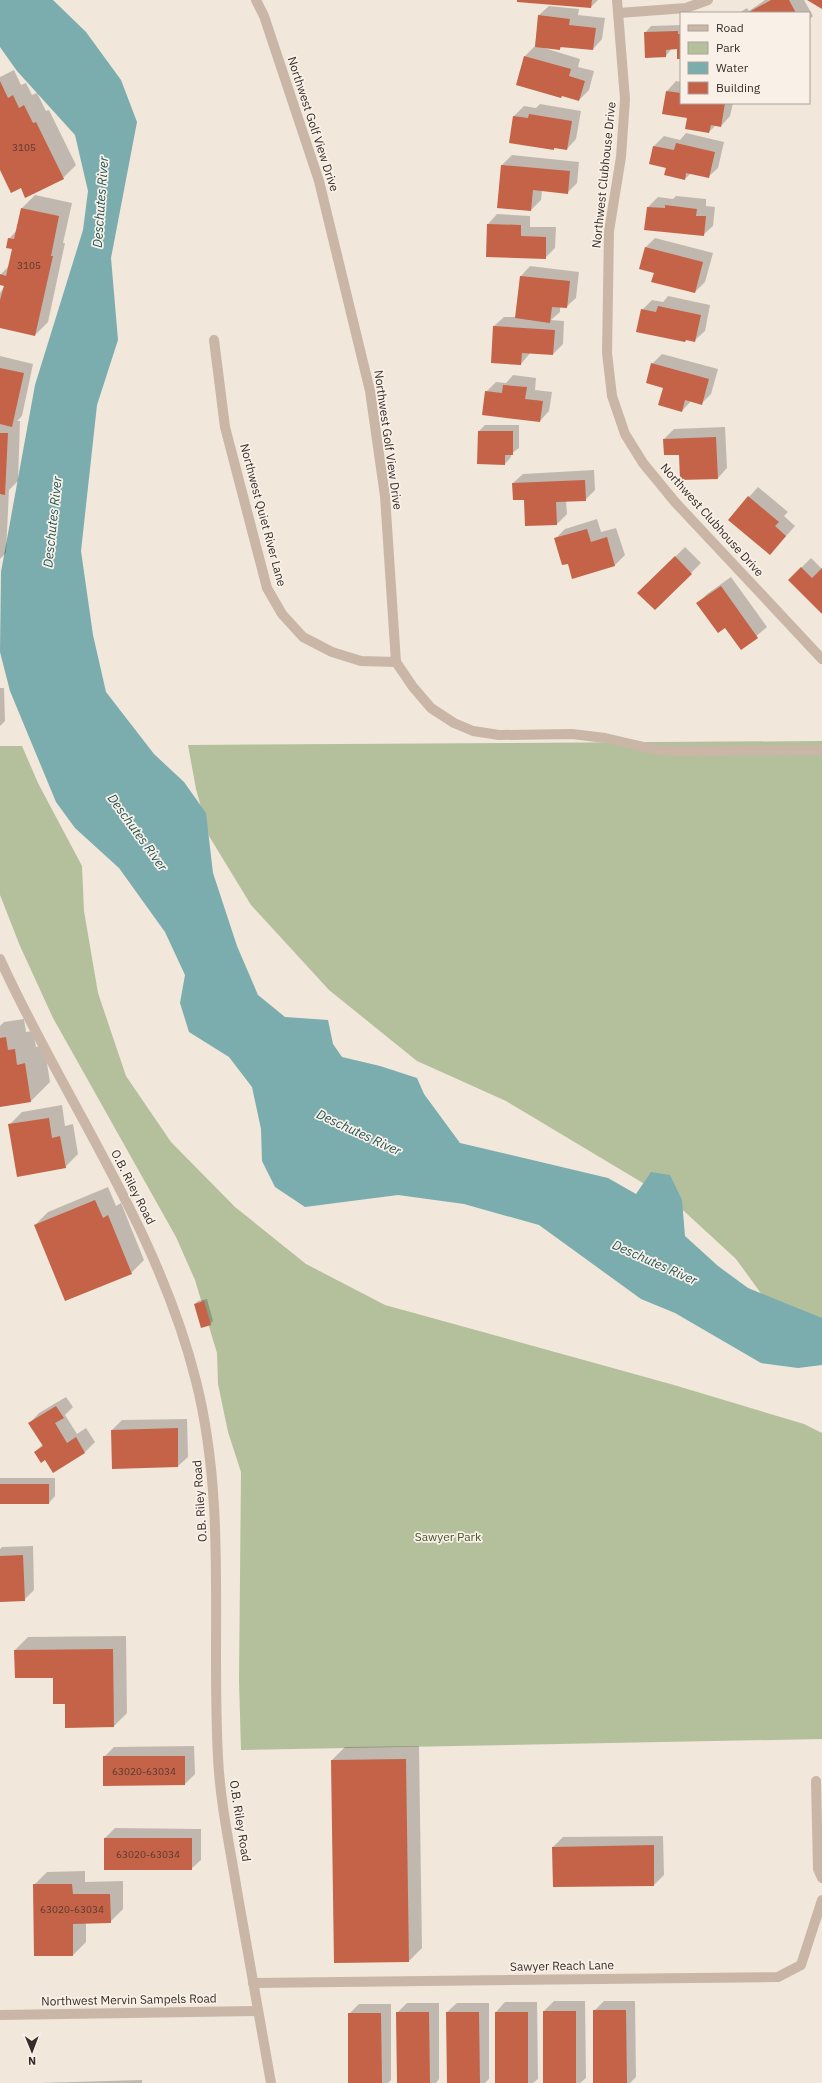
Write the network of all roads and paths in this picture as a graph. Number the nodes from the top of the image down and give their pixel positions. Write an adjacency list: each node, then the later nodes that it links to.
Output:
1 (256, 0): 7 (street, Northwest Golf View Drive)
2 (617, 0): 4 (street, Northwest Clubhouse Drive)
3 (708, 0): 4 (street)
4 (618, 14): 6 (street, Northwest Clubhouse Drive)
5 (214, 340): 7 (street, Northwest Quiet River Lane)
6 (822, 659)
7 (396, 662): 8 (street)
8 (822, 750)
9 (0, 959): 13 (street, O.B. Riley Road)
10 (816, 1781): 11 (street)
11 (822, 1878)
12 (822, 1900): 13 (street, Sawyer Reach Lane)
13 (253, 1983): 14 (street, O.B. Riley Road)
14 (258, 2011): 15 (street, Northwest Mervin Sampels Road); 16 (street, O.B. Riley Road)
15 (0, 2015)
16 (271, 2083)

